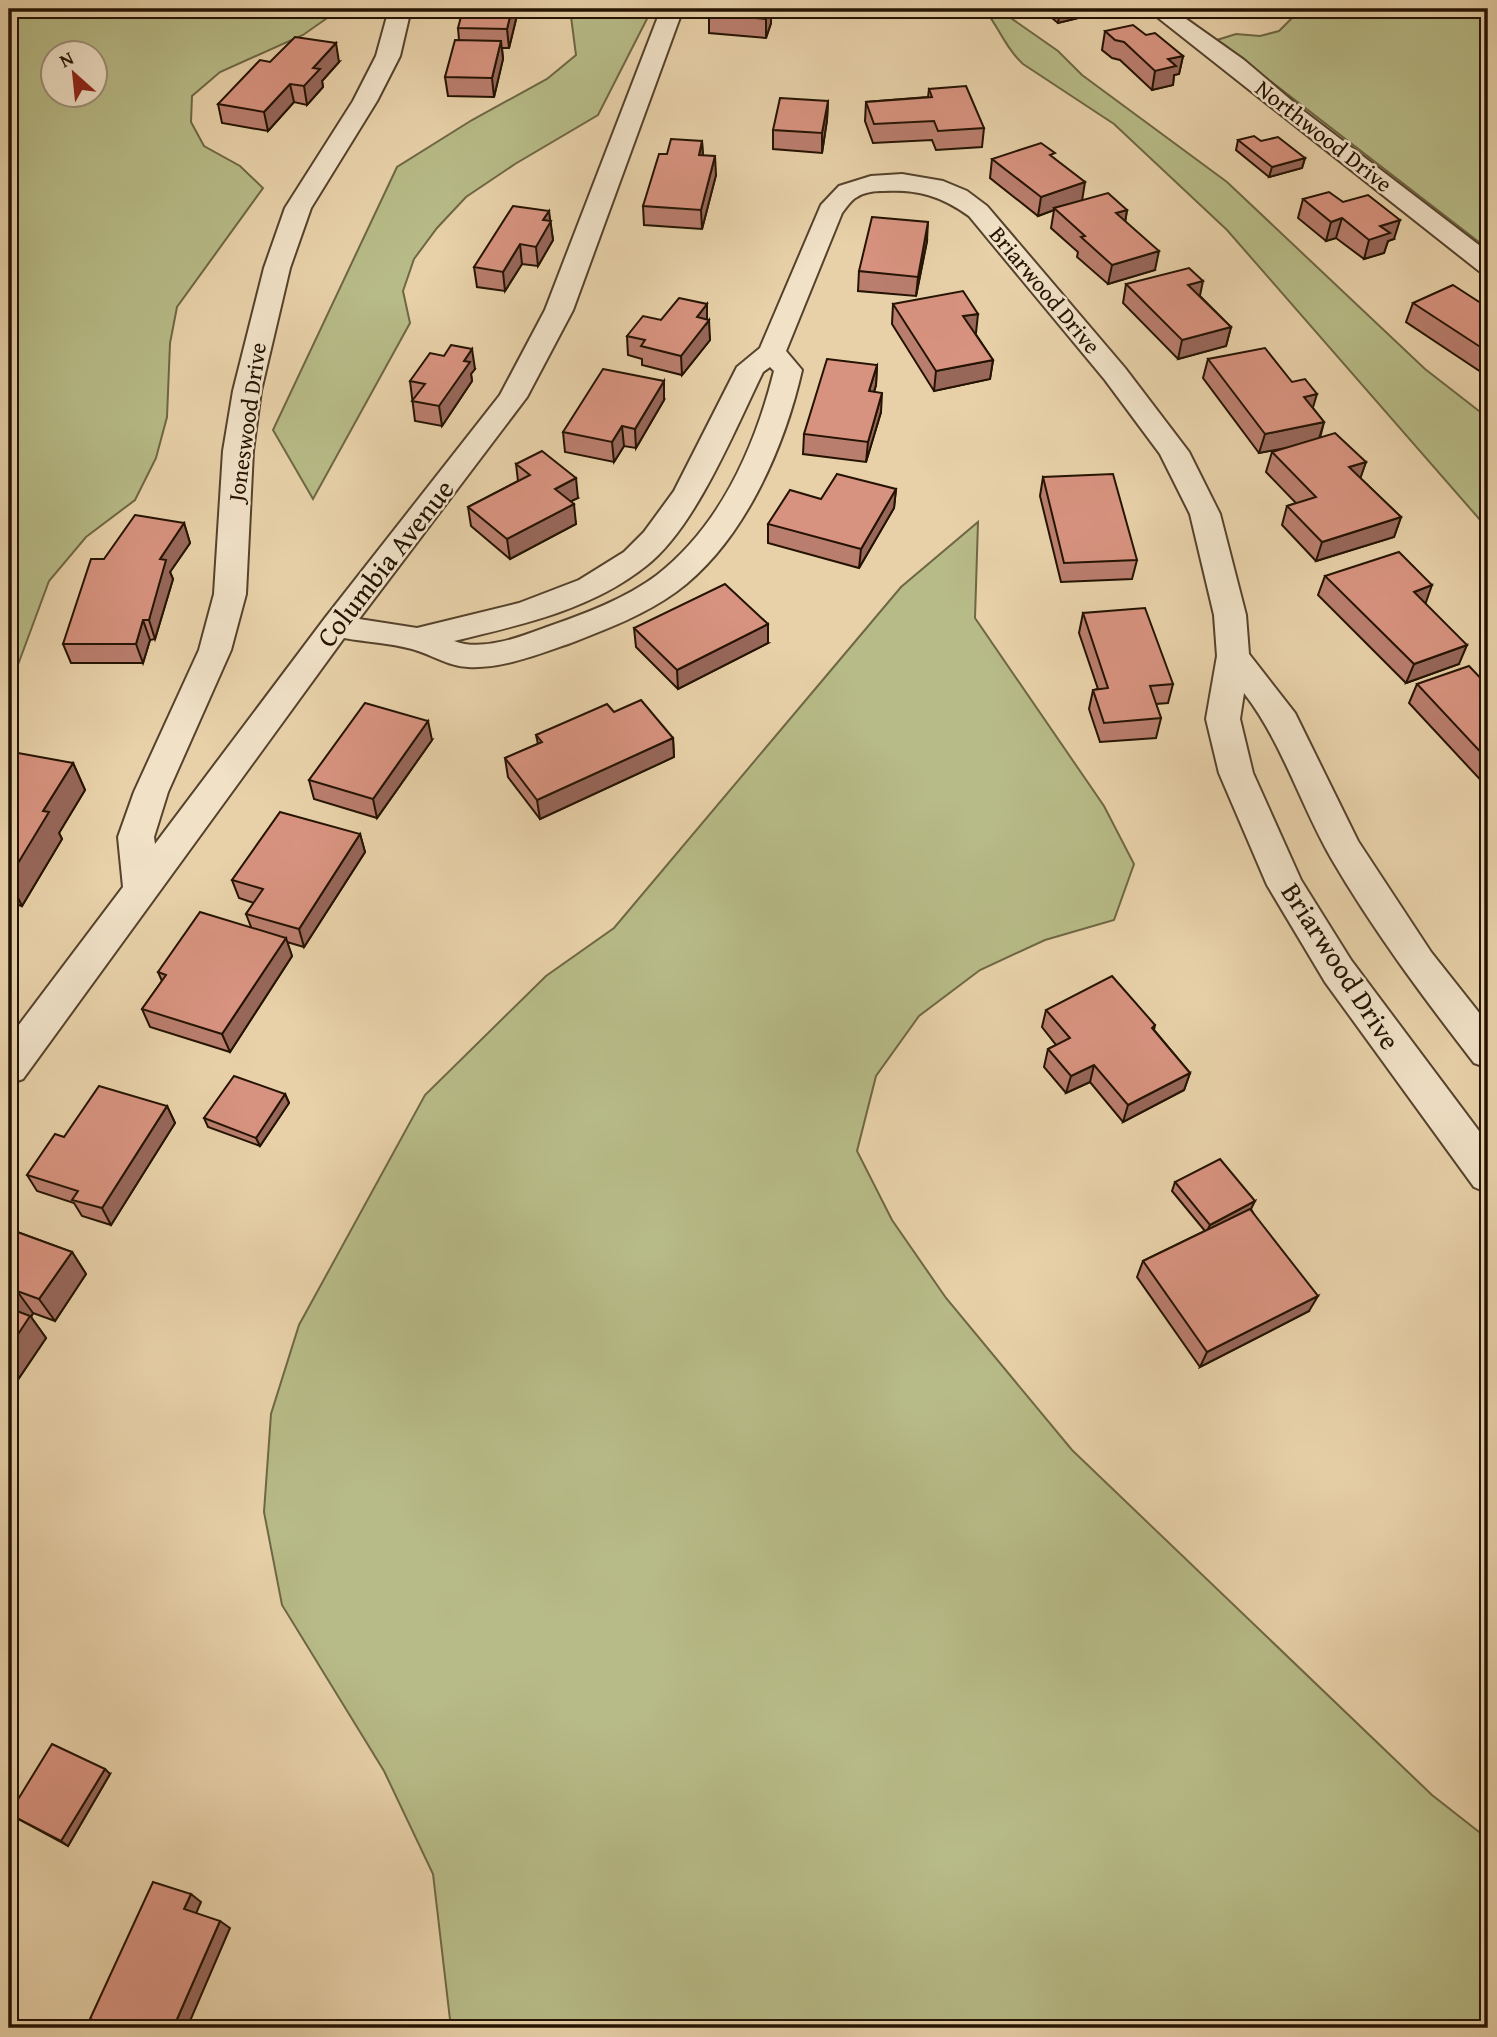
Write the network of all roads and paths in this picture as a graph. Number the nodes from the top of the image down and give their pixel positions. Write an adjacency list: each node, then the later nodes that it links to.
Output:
1 (400, 9): 9 (street, Joneswood Drive)
2 (672, 9): 6 (street, Columbia Avenue)
3 (1158, 9): 4 (street, Northwood Drive)
4 (1488, 265)
5 (772, 352): 7 (street, Briarwood Drive); 7 (street, Briarwood Drive); 8 (street, Briarwood Drive)
6 (336, 626): 7 (street, Briarwood Drive); 9 (street, Columbia Avenue)
7 (416, 639)
8 (1233, 656): 10 (street); 12 (street, Briarwood Drive)
9 (141, 890): 11 (street, Columbia Avenue)
10 (1488, 1052)
11 (9, 1068)
12 (1488, 1175)

